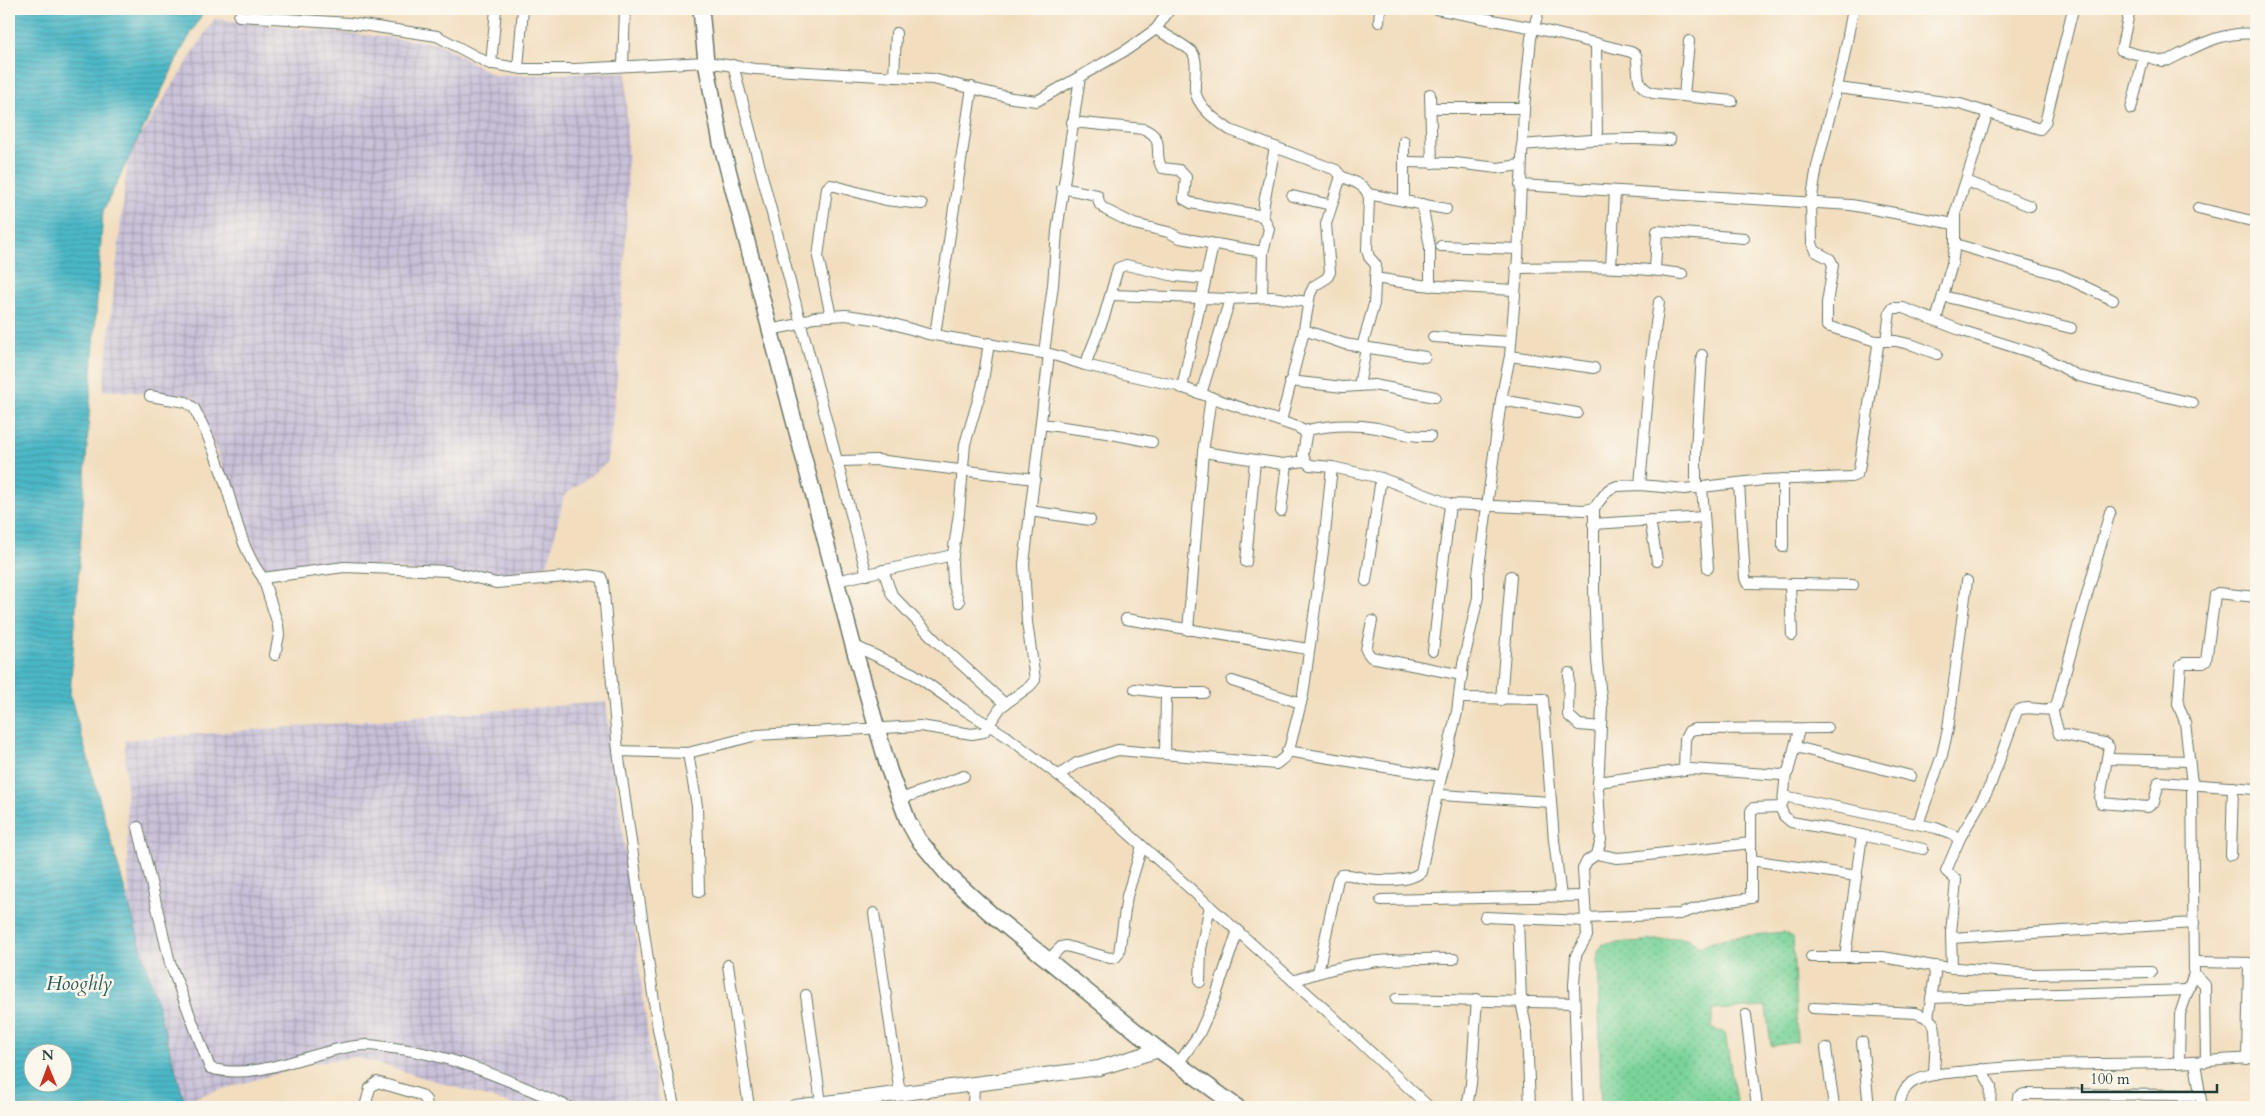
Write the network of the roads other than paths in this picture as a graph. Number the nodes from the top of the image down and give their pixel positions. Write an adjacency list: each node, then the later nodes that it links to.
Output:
1 (496, 9): 22 (street)
2 (523, 9): 25 (street)
3 (625, 9): 23 (street)
4 (701, 9): 21 (main road)
5 (1170, 9): 15 (street)
6 (1380, 9): 13 (street)
7 (1436, 9): 14 (street)
8 (1539, 9): 14 (street)
9 (1853, 9): 29 (street)
10 (2074, 9): 36 (street)
11 (2130, 9): 20 (street)
12 (240, 16): 22 (street)
13 (1379, 22)
14 (1534, 28): 19 (street); 34 (street)
15 (1156, 29): 27 (street); 42 (street)
16 (896, 33): 26 (street)
17 (2256, 34): 20 (street)
18 (1688, 41): 31 (street)
19 (1596, 43): 31 (street); 38 (street)
20 (2144, 56): 35 (street)
21 (706, 62): 23 (street); 24 (street); 90 (main road)
22 (492, 64): 25 (street)
23 (622, 65): 25 (street)
24 (733, 65): 26 (street); 88 (street)
25 (518, 68)
26 (894, 77): 28 (street)
27 (1080, 77): 28 (street); 37 (street)
28 (972, 87): 92 (street)
29 (1838, 88): 36 (street); 54 (street)
30 (1430, 94): 33 (street)
31 (1684, 96): 32 (street)
32 (1732, 101)
33 (1431, 108): 34 (street); 44 (street)
34 (1524, 108): 41 (street)
35 (2131, 109)
36 (1988, 112): 47 (street)
37 (1072, 122): 49 (street); 61 (street)
38 (1597, 139): 40 (street); 41 (street)
39 (1404, 140): 43 (street)
40 (1670, 140)
41 (1522, 145): 45 (street)
42 (1275, 147): 46 (street); 61 (street)
43 (1405, 162): 44 (street); 53 (street)
44 (1432, 163): 45 (street)
45 (1521, 165): 48 (street)
46 (1341, 176): 51 (street); 57 (street)
47 (1966, 182): 58 (street); 63 (street)
48 (1520, 185): 50 (street); 68 (street)
49 (1062, 188): 66 (street); 98 (street)
50 (1615, 191): 54 (street); 70 (street)
51 (1368, 194): 53 (street); 74 (street)
52 (1292, 196): 57 (street)
53 (1404, 201): 56 (street)
54 (1811, 203): 63 (street); 94 (street)
55 (922, 204): 86 (street)
56 (1422, 204): 60 (street); 76 (street)
57 (1331, 205): 84 (street)
58 (2030, 206)
59 (2198, 208): 62 (street)
60 (1446, 209)
61 (1262, 216): 69 (street)
62 (2256, 222)
63 (1954, 224): 65 (street)
64 (1744, 238): 72 (street)
65 (1955, 244): 79 (street); 83 (street)
66 (1213, 245): 69 (street); 75 (street)
67 (1441, 246): 68 (street)
68 (1518, 249): 71 (street)
69 (1263, 252): 81 (street)
70 (1611, 267): 71 (street); 72 (street)
71 (1516, 268): 77 (street)
72 (1655, 270): 73 (street)
73 (1682, 274)
74 (1375, 278): 76 (street); 97 (street)
75 (1205, 279): 78 (street); 80 (street)
76 (1430, 286): 77 (street)
77 (1514, 290): 95 (street)
78 (1111, 296): 80 (street); 103 (street)
79 (1943, 296): 87 (street); 89 (street)
80 (1201, 297): 82 (street); 107 (street)
81 (1262, 297): 82 (street); 84 (street)
82 (1230, 299): 108 (street)
83 (2113, 300)
84 (1308, 302): 91 (street)
85 (1659, 302): 131 (street)
86 (831, 316): 88 (street); 92 (street)
87 (1936, 320): 94 (street); 113 (street)
88 (802, 322): 90 (street); 122 (street)
89 (2071, 328)
90 (769, 330): 152 (main road)
91 (1304, 330): 97 (street); 105 (street)
92 (935, 335): 96 (street)
93 (1433, 337): 95 (street)
94 (1881, 341): 99 (street); 129 (street)
95 (1512, 342): 100 (street)
96 (989, 343): 98 (street); 126 (street)
97 (1364, 348): 102 (street); 106 (street)
98 (1047, 353): 103 (street); 116 (street)
99 (1937, 354)
100 (1510, 356): 104 (street); 112 (street)
101 (1702, 356): 132 (street)
102 (1425, 357)
103 (1085, 365): 107 (street)
104 (1594, 368)
105 (1290, 381): 106 (street); 115 (street)
106 (1359, 386): 111 (street)
107 (1182, 388): 108 (street)
108 (1201, 394): 110 (street)
109 (150, 396): 151 (street)
110 (1211, 397): 115 (street); 120 (street)
111 (1435, 397)
112 (1501, 400): 114 (street); 134 (street)
113 (2193, 403)
114 (1577, 413)
115 (1281, 421): 117 (street)
116 (1041, 424): 119 (street); 128 (street)
117 (1304, 431): 118 (street); 123 (street)
118 (1430, 436)
119 (1152, 442)
120 (1203, 452): 121 (street); 161 (street)
121 (1255, 460): 124 (street); 146 (street)
122 (839, 461): 126 (street); 149 (street)
123 (1306, 461): 124 (street); 125 (street)
124 (1287, 464): 137 (street)
125 (1332, 467): 127 (street); 164 (street)
126 (963, 470): 128 (street); 144 (street)
127 (1381, 478): 133 (street); 153 (street)
128 (1035, 479): 136 (street)
129 (1783, 479): 130 (street); 143 (street)
130 (1739, 483): 132 (street); 155 (street)
131 (1640, 485): 132 (street); 135 (street)
132 (1699, 488): 139 (street)
133 (1450, 504): 134 (street); 165 (street)
134 (1487, 507): 135 (street); 168 (street)
135 (1594, 508): 142 (street)
136 (1030, 511): 140 (street); 176 (street)
137 (1281, 511)
138 (2110, 512): 177 (street)
139 (1704, 517): 141 (street); 147 (street)
140 (1090, 520)
141 (1650, 520): 142 (street); 145 (street)
142 (1593, 524): 179 (street)
143 (1783, 547)
144 (953, 555): 148 (street); 158 (street)
145 (1656, 561)
146 (1246, 562)
147 (1708, 568)
148 (883, 570): 149 (street); 176 (street)
149 (867, 575): 152 (street)
150 (1511, 576): 174 (street)
151 (263, 578): 166 (street); 184 (street)
152 (836, 581): 163 (main road)
153 (1366, 581)
154 (1967, 581): 205 (street)
155 (1790, 584): 156 (street); 162 (street)
156 (1853, 585)
157 (2256, 597): 189 (street)
158 (959, 602)
159 (1126, 620): 161 (street)
160 (1372, 621): 168 (street)
161 (1188, 630): 164 (street)
162 (1792, 635)
163 (853, 645): 178 (street); 181 (main road)
164 (1308, 649): 175 (street)
165 (1433, 651)
166 (275, 655)
167 (1569, 673): 179 (street)
168 (1462, 675): 173 (street)
169 (1232, 681): 175 (street)
170 (1135, 689): 171 (street)
171 (1166, 693): 172 (street); 187 (street)
172 (1204, 693)
173 (1459, 698): 174 (street); 194 (street)
174 (1500, 700): 203 (street)
175 (1301, 703): 185 (street)
176 (1005, 704): 178 (street)
177 (2052, 709): 188 (street); 208 (street)
178 (989, 725): 181 (street); 192 (street)
179 (1601, 727): 196 (street)
180 (1827, 728): 182 (street)
181 (878, 729): 186 (street); 202 (main road)
182 (1799, 730): 183 (street); 190 (street)
183 (1796, 746): 191 (street); 195 (street)
184 (618, 751): 186 (street); 267 (street)
185 (1287, 751): 187 (street); 194 (street)
186 (688, 753): 216 (street)
187 (1165, 754): 192 (street)
188 (2108, 759): 189 (street); 197 (street)
189 (2189, 761): 197 (street)
190 (1684, 770): 191 (street); 196 (street)
191 (1786, 773): 201 (street)
192 (1059, 775): 210 (street)
193 (964, 776): 202 (street)
194 (1440, 776): 200 (street)
195 (1911, 776)
196 (1598, 782): 212 (street)
197 (2192, 784): 198 (street); 225 (street)
198 (2233, 787): 199 (street); 213 (street)
199 (2256, 789)
200 (1438, 790): 203 (street); 237 (street)
201 (1784, 796): 204 (street); 205 (street)
202 (898, 800): 231 (main road)
203 (1551, 802): 218 (street)
204 (1780, 807): 207 (street); 209 (street)
205 (1918, 824): 208 (street)
206 (138, 826): 266 (street)
207 (1862, 835): 211 (street); 215 (street)
208 (1960, 838): 227 (street)
209 (1751, 843): 212 (street); 214 (street)
210 (1142, 846): 220 (street); 231 (street)
211 (1923, 849)
212 (1597, 854): 217 (street)
213 (2231, 855)
214 (1752, 860): 215 (street); 224 (street)
215 (1857, 876): 228 (street)
216 (699, 892)
217 (1583, 896): 218 (street); 224 (street)
218 (1561, 897): 219 (street)
219 (1381, 900)
220 (1210, 906): 226 (street); 240 (street)
221 (874, 913): 261 (street)
222 (1485, 916): 223 (street)
223 (1518, 919): 224 (street); 246 (street)
224 (1585, 919): 247 (street)
225 (2194, 923): 227 (street); 235 (street)
226 (1238, 930): 239 (street); 257 (street)
227 (1951, 938): 236 (street)
228 (1845, 956): 229 (street); 234 (street)
229 (1811, 957)
230 (1454, 959): 237 (street)
231 (1048, 960): 253 (main road)
232 (2253, 963): 235 (street); 254 (street)
233 (728, 965): 268 (street)
234 (1933, 966): 236 (street); 244 (street)
235 (2194, 967): 241 (street); 255 (street)
236 (1952, 968): 238 (street)
237 (1318, 972): 239 (street)
238 (2151, 972)
239 (1293, 981): 272 (street)
240 (1200, 982)
241 (2188, 990): 244 (street); 256 (street)
242 (806, 995): 263 (street)
243 (1396, 998): 245 (street)
244 (1931, 998): 250 (street)
245 (1477, 999): 246 (street); 273 (street)
246 (1521, 1001): 247 (street); 274 (street)
247 (1574, 1003): 275 (street)
248 (1813, 1008): 250 (street)
249 (1746, 1015): 276 (street)
250 (1928, 1018): 259 (street)
251 (1862, 1042): 278 (street)
252 (1826, 1048): 277 (street)
253 (1159, 1050): 257 (main road); 260 (street)
254 (2252, 1059): 255 (street)
255 (2200, 1062): 256 (street); 262 (street)
256 (2179, 1063): 258 (street)
257 (1178, 1064): 271 (main road)
258 (1981, 1070): 259 (street); 280 (street)
259 (1934, 1075): 279 (street)
260 (974, 1083): 261 (street); 270 (street)
261 (900, 1094): 263 (street)
262 (2200, 1095): 281 (street); 282 (street)
263 (821, 1103): 269 (street)
264 (365, 1107): 265 (street)
265 (427, 1107)
266 (569, 1107)
267 (674, 1107)
268 (749, 1107)
269 (795, 1107)
270 (974, 1107)
271 (1237, 1107)
272 (1429, 1107)
273 (1467, 1107)
274 (1530, 1107)
275 (1578, 1107)
276 (1757, 1107)
277 (1834, 1107)
278 (1869, 1107)
279 (1899, 1107)
280 (1990, 1107)
281 (2017, 1107)
282 (2202, 1107)

